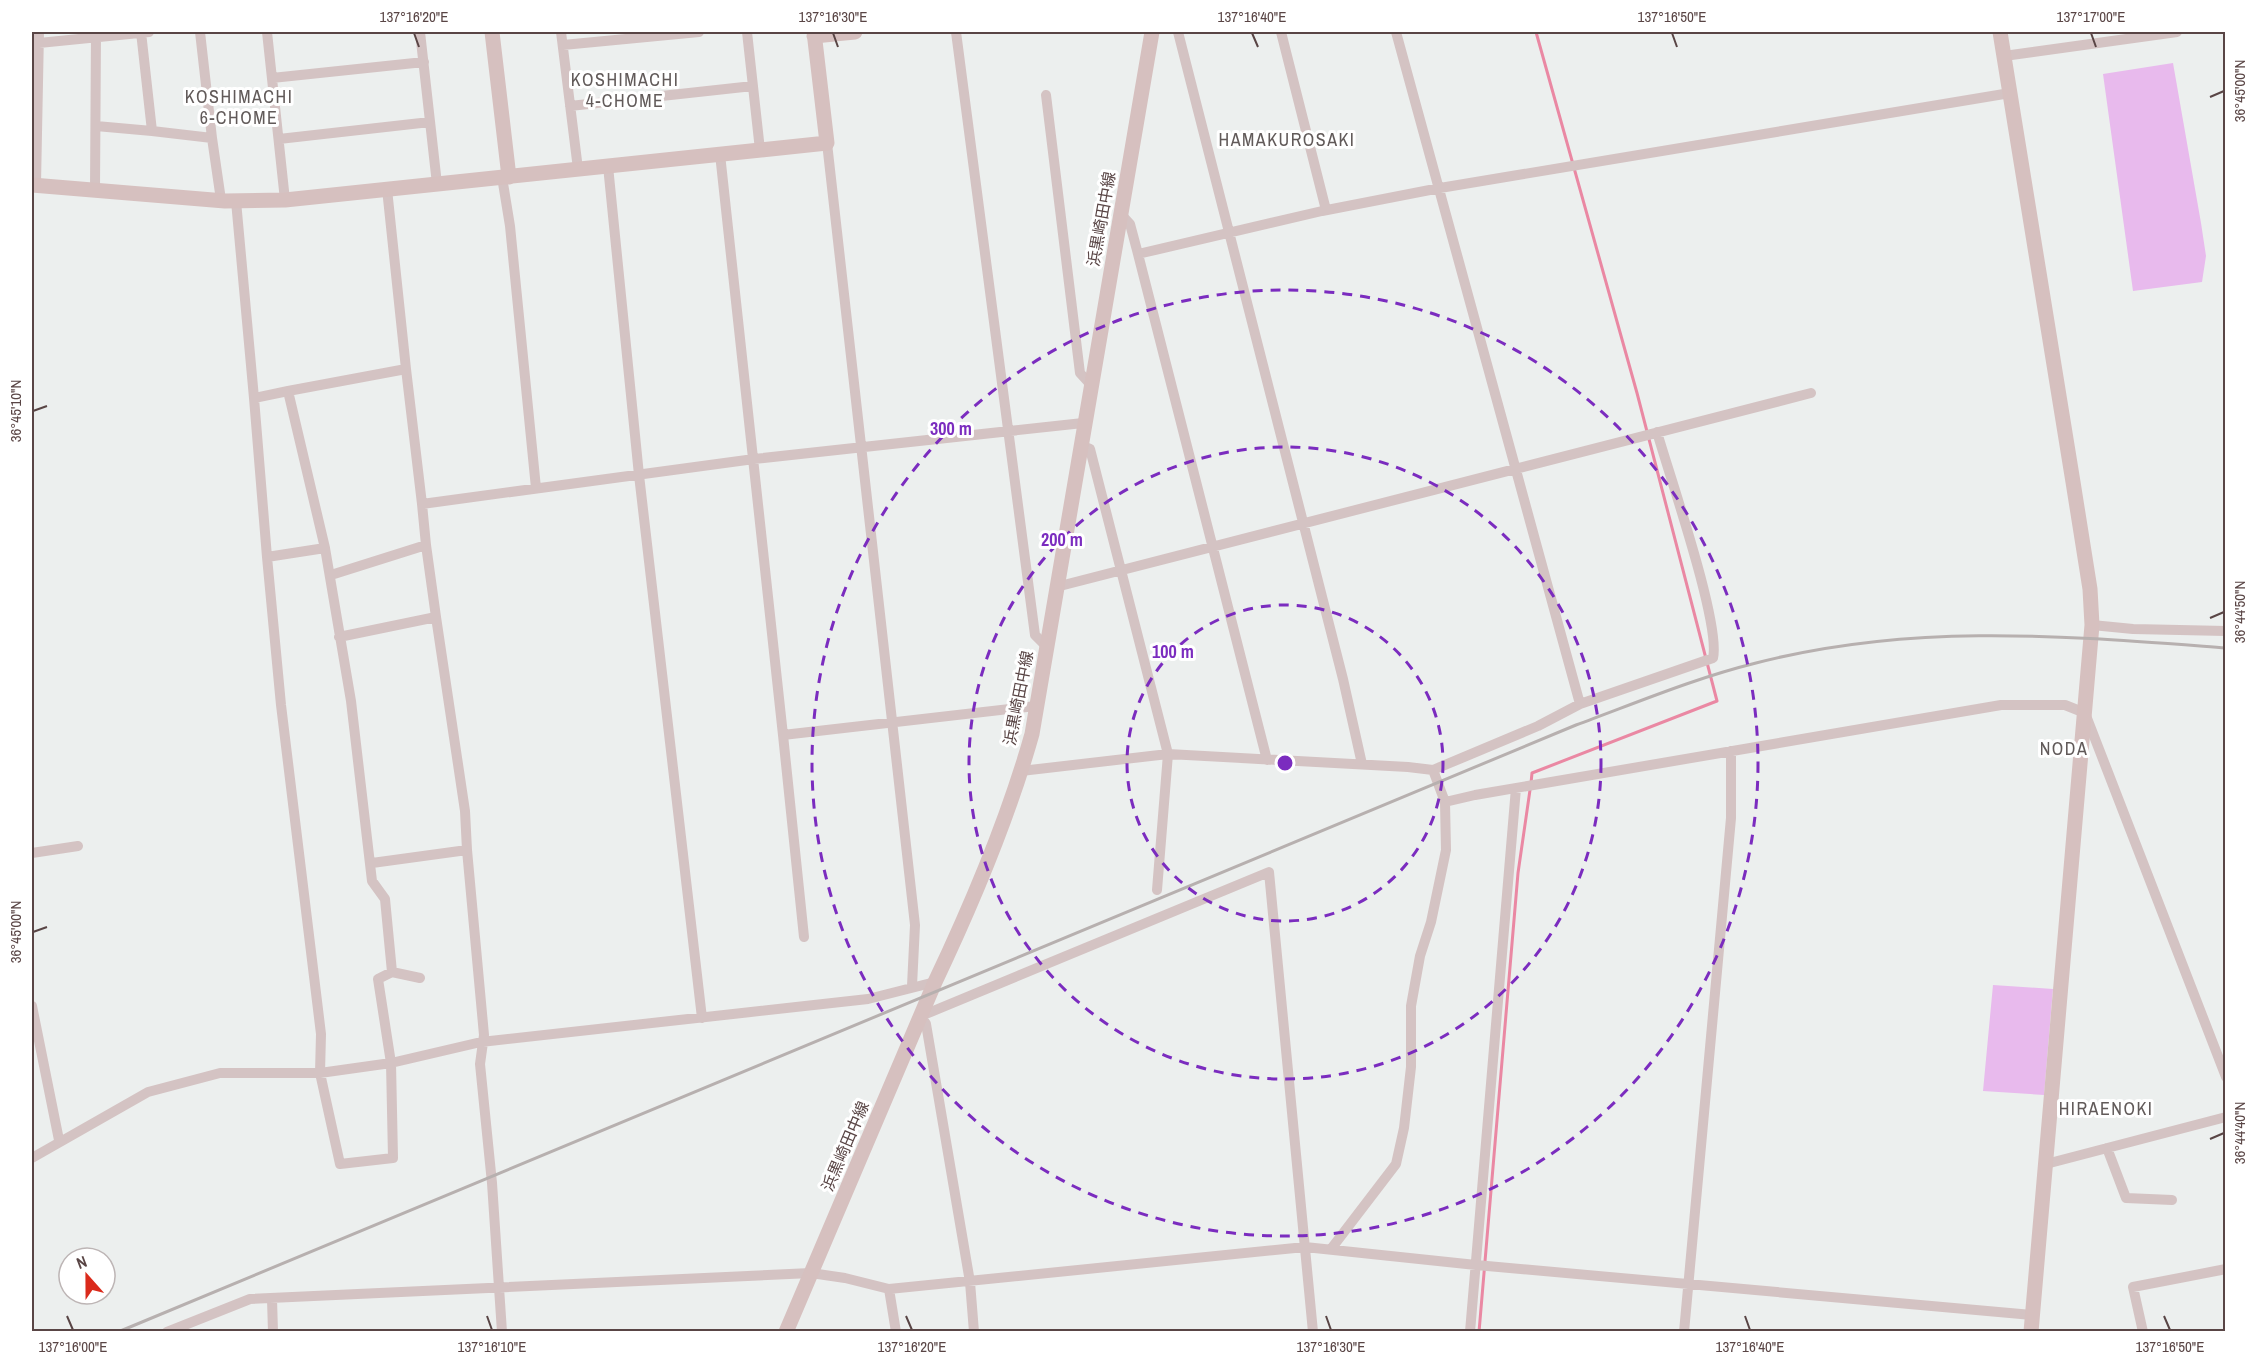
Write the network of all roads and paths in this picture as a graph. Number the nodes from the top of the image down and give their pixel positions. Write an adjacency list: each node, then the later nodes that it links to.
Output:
1 (39, 32): 21 (street)
2 (145, 32): 19 (street); 32 (street)
3 (200, 32): 33 (street)
4 (267, 32): 25 (street)
5 (420, 32): 24 (street)
6 (492, 32): 40 (street)
7 (561, 32): 22 (street)
8 (699, 32): 22 (street)
9 (747, 32): 26 (street)
10 (855, 32): 20 (street)
11 (956, 32): 58 (street)
12 (1152, 32): 49 (street, 浜黒崎田中線)
13 (1178, 32): 50 (street)
14 (1281, 32): 48 (street)
15 (1396, 32): 43 (street)
16 (2000, 32): 23 (street)
17 (2172, 32): 18 (street); 23 (street)
18 (2177, 32)
19 (96, 34): 21 (street); 31 (street)
20 (814, 34): 35 (street)
21 (39, 43): 41 (street)
22 (562, 45): 29 (street)
23 (2004, 56): 27 (street)
24 (424, 62): 25 (street); 30 (street)
25 (272, 78): 34 (street)
26 (753, 86): 29 (street); 36 (street)
27 (2010, 93): 43 (street); 76 (street)
28 (1046, 95): 53 (street)
29 (570, 106): 39 (street)
30 (430, 122): 34 (street); 42 (street)
31 (96, 126): 32 (street); 44 (street)
32 (152, 131): 33 (street)
33 (212, 138): 47 (street)
34 (279, 139): 46 (street)
35 (827, 143): 36 (street); 61 (street)
36 (760, 150): 37 (street)
37 (720, 154): 38 (street); 62 (street)
38 (608, 166): 39 (street); 64 (street)
39 (578, 169): 40 (street)
40 (505, 177): 42 (street); 65 (street)
41 (34, 184): 44 (street)
42 (437, 184): 45 (street)
43 (1440, 188): 48 (street); 63 (street)
44 (95, 189): 47 (street)
45 (387, 189): 46 (street); 52 (street)
46 (285, 200): 47 (street)
47 (228, 201): 56 (street)
48 (1326, 210): 50 (street)
49 (1120, 213): 51 (street); 53 (street, 浜黒崎田中線)
50 (1229, 233): 51 (street); 67 (street)
51 (1138, 254): 69 (street)
52 (406, 369): 54 (street); 66 (street)
53 (1090, 384): 57 (street, 浜黒崎田中線)
54 (288, 391): 56 (street); 70 (street)
55 (1811, 393): 59 (street)
56 (254, 398): 71 (street)
57 (1083, 423): 58 (street); 60 (street, 浜黒崎田中線)
58 (1008, 431): 61 (street); 79 (street)
59 (1657, 432): 63 (street); 80 (street)
60 (1080, 445): 72 (street); 74 (street, 浜黒崎田中線)
61 (860, 448): 62 (street); 83 (street)
62 (754, 459): 64 (street); 84 (street)
63 (1517, 469): 67 (street); 80 (street)
64 (639, 475): 65 (street); 105 (street)
65 (536, 488): 66 (street)
66 (422, 504): 68 (street)
67 (1303, 524): 69 (street); 88 (street)
68 (426, 545): 73 (street); 75 (street)
69 (1213, 546): 72 (street); 87 (street)
70 (325, 548): 71 (street); 73 (street)
71 (267, 557): 108 (street)
72 (1120, 570): 74 (street); 86 (street)
73 (332, 575): 78 (street)
74 (1056, 587): 79 (street, 浜黒崎田中線)
75 (436, 617): 78 (street); 94 (street)
76 (2092, 625): 77 (street); 82 (street)
77 (2226, 631)
78 (339, 637): 96 (street)
79 (1046, 646): 81 (street, 浜黒崎田中線)
80 (1580, 704): 89 (street)
81 (1036, 706): 83 (street); 90 (street, 浜黒崎田中線)
82 (2085, 713): 85 (street); 109 (street); 114 (street)
83 (891, 723): 84 (street); 102 (street)
84 (783, 735): 98 (street)
85 (1731, 751): 91 (street); 122 (street)
86 (1168, 754): 87 (street); 90 (street); 97 (street)
87 (1267, 760): 88 (street)
88 (1362, 764): 89 (street)
89 (1433, 770): 92 (street)
90 (1021, 771): 101 (street, 浜黒崎田中線)
91 (1516, 788): 92 (street); 118 (street)
92 (1445, 802): 117 (street)
93 (78, 846): 95 (street)
94 (467, 849): 96 (street); 106 (street)
95 (32, 853)
96 (372, 862): 99 (street)
97 (1157, 890)
98 (804, 937)
99 (392, 972): 100 (street); 107 (street)
100 (420, 978)
101 (934, 982): 102 (street); 104 (street, 浜黒崎田中線)
102 (912, 986): 105 (street)
103 (32, 1006): 111 (street)
104 (921, 1016): 116 (street); 120 (street, 浜黒崎田中線); 121 (street)
105 (702, 1018): 106 (street)
106 (482, 1042): 107 (street); 123 (street)
107 (391, 1063): 108 (street); 108 (street)
108 (320, 1073): 111 (street)
109 (2226, 1077)
110 (2226, 1117): 112 (street)
111 (59, 1140): 113 (street)
112 (2107, 1148): 114 (street); 115 (street)
113 (32, 1158)
114 (2046, 1164): 126 (street)
115 (2172, 1200)
116 (1305, 1247): 117 (street); 121 (street); 133 (street)
117 (1331, 1249): 118 (street)
118 (1476, 1265): 122 (street); 134 (street)
119 (2226, 1269): 137 (street)
120 (810, 1273): 123 (street); 124 (street); 130 (street, 浜黒崎田中線)
121 (970, 1282): 124 (street); 132 (street)
122 (1688, 1283): 126 (street); 135 (street)
123 (500, 1286): 125 (street); 129 (street)
124 (889, 1289): 131 (street)
125 (272, 1299): 127 (street); 128 (street)
126 (2032, 1315): 136 (street)
127 (166, 1332)
128 (273, 1332)
129 (502, 1332)
130 (786, 1332)
131 (896, 1332)
132 (974, 1332)
133 (1313, 1332)
134 (1470, 1332)
135 (1684, 1332)
136 (2031, 1332)
137 (2143, 1332)

